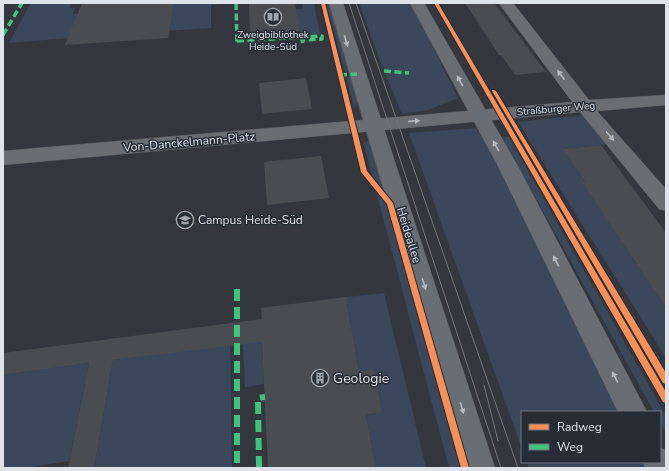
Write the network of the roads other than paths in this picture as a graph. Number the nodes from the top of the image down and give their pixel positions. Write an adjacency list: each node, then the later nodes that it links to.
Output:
1 (336, 3): 7 (main road, Heideallee, one-way to 7)
2 (417, 3): 6 (main road, one-way to 2)
3 (506, 3): 5 (street, one-way to 3)
4 (666, 100): 5 (street, Straßburger Weg)
5 (585, 106): 6 (street, Straßburger Weg); 9 (street, one-way to 9)
6 (479, 115): 7 (street, Straßburger Weg, one-way to 6); 10 (main road, one-way to 6)
7 (375, 125): 8 (street, Von-Danckelmann-Platz); 11 (main road, Heideallee, one-way to 11)
8 (3, 158)
9 (666, 203)
10 (632, 411)
11 (480, 468)

